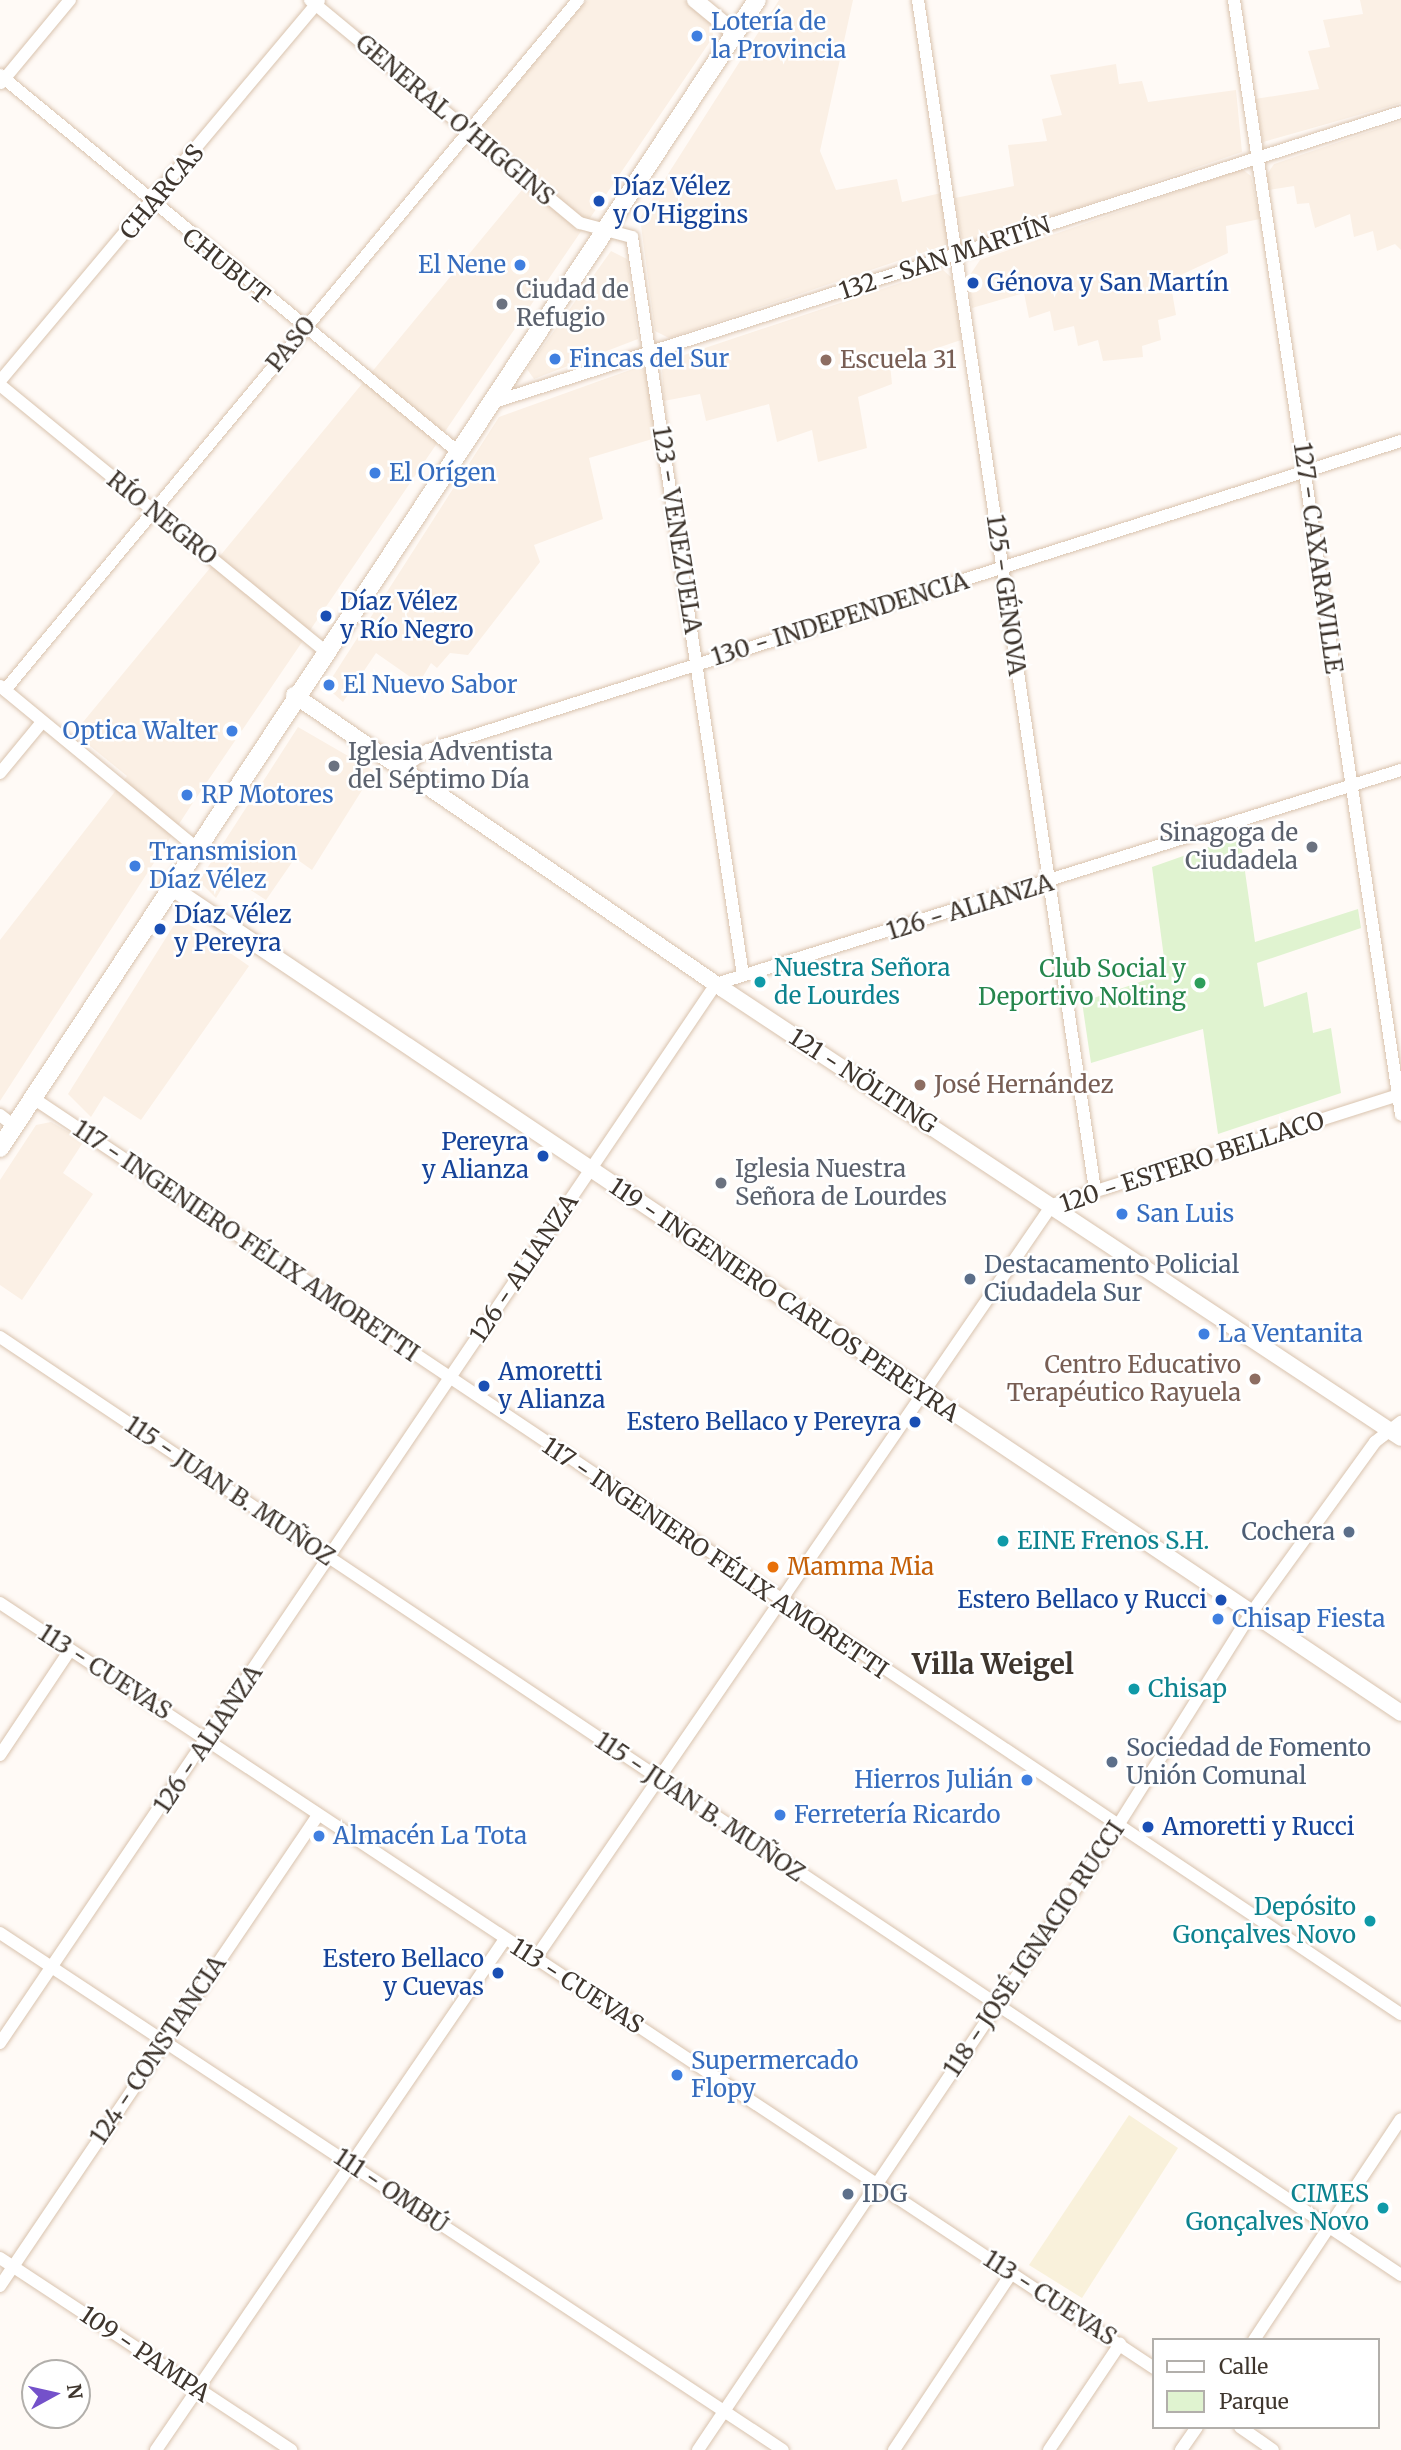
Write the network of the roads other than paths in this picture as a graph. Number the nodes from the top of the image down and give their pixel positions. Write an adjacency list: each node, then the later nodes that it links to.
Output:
1 (70, 0): 9 (street)
2 (578, 0): 11 (street, PASO)
3 (695, 0): 8 (street)
4 (757, 0): 8 (main road)
5 (918, 0): 15 (street, 125 - GÉNOVA)
6 (1234, 0): 12 (street, 127 - CAXARAVILLE)
7 (315, 2): 11 (street, GENERAL O'HIGGINS); 13 (street, CHARCAS)
8 (735, 33): 14 (main road)
9 (1, 79): 13 (street, CHUBUT)
10 (1401, 111): 12 (street, 132 - SAN MARTÍN)
11 (468, 130): 14 (street, GENERAL O'HIGGINS); 16 (street, PASO)
12 (1258, 157): 15 (street, 132 - SAN MARTÍN); 22 (street, 127 - CAXARAVILLE)
13 (152, 206): 16 (street, CHUBUT); 18 (street, CHARCAS)
14 (605, 229): 17 (street, 123 - VENEZUELA); 19 (main road)
15 (957, 254): 17 (street, 132 - SAN MARTÍN); 24 (street, 125 - GÉNOVA)
16 (304, 328): 21 (street, CHUBUT); 23 (street, PASO)
17 (650, 354): 19 (street, 132 - SAN MARTÍN); 26 (street, 123 - VENEZUELA)
18 (0, 383): 23 (street, RÍO NEGRO)
19 (488, 404): 21 (main road)
20 (1401, 441): 22 (street, 130 - INDEPENDENCIA)
21 (457, 451): 25 (main road)
22 (1306, 471): 24 (street, 130 - INDEPENDENCIA); 33 (street, 127 - CAXARAVILLE)
23 (154, 512): 25 (street, RÍO NEGRO); 27 (street, PASO)
24 (1002, 568): 26 (street, 130 - INDEPENDENCIA); 35 (street, 125 - GÉNOVA)
25 (324, 650): 28 (main road)
26 (697, 663): 30 (street, 130 - INDEPENDENCIA); 37 (street, 123 - VENEZUELA)
27 (2, 688): 29 (street)
28 (294, 695): 30 (street, 121 - NÖLTING); 34 (main road)
29 (43, 722): 32 (street); 34 (street)
30 (404, 767): 38 (street, 121 - NÖLTING)
31 (1401, 770): 33 (street, 126 - ALIANZA)
32 (0, 773)
33 (1350, 787): 35 (street, 126 - ALIANZA); 39 (street, 127 - CAXARAVILLE)
34 (194, 846): 36 (main road)
35 (1049, 883): 37 (street, 126 - ALIANZA); 45 (street, 125 - GÉNOVA)
36 (168, 885): 40 (main road); 44 (street, 119 - INGENIERO CARLOS PEREYRA)
37 (743, 975): 38 (street, 126 - ALIANZA)
38 (716, 984): 44 (street, 126 - ALIANZA); 46 (street, 121 - NÖLTING)
39 (1400, 1095): 41 (street, 127 - CAXARAVILLE); 45 (street, 120 - ESTERO BELLACO)
40 (33, 1098): 42 (main road); 48 (street, 117 - INGENIERO FÉLIX AMORETTI)
41 (1401, 1115)
42 (7, 1120): 43 (main road)
43 (0, 1148)
44 (590, 1170): 48 (street, 126 - ALIANZA); 49 (street, 119 - INGENIERO CARLOS PEREYRA)
45 (1095, 1190): 46 (street, 120 - ESTERO BELLACO)
46 (1052, 1205): 49 (street, 120 - ESTERO BELLACO); 50 (street, 121 - NÖLTING)
47 (0, 1337): 52 (street, 115 - JUAN B. MUÑOZ)
48 (449, 1378): 52 (street, 126 - ALIANZA); 54 (street, 117 - INGENIERO FÉLIX AMORETTI)
49 (920, 1393): 54 (street, 120 - ESTERO BELLACO); 55 (street, 119 - INGENIERO CARLOS PEREYRA)
50 (1394, 1425): 51 (street, 121 - NÖLTING); 55 (street, 118 - JOSÉ IGNACIO RUCCI)
51 (1401, 1438)
52 (330, 1557): 58 (street, 126 - ALIANZA); 60 (street, 115 - JUAN B. MUÑOZ)
53 (0, 1603): 56 (street, 113 - CUEVAS)
54 (779, 1603): 60 (street, 120 - ESTERO BELLACO); 62 (street, 117 - INGENIERO FÉLIX AMORETTI)
55 (1252, 1612): 57 (street, 119 - INGENIERO CARLOS PEREYRA); 62 (street, 118 - JOSÉ IGNACIO RUCCI)
56 (70, 1650): 58 (street, 113 - CUEVAS); 59 (street)
57 (1401, 1713)
58 (208, 1740): 61 (street, 113 - CUEVAS); 66 (street, 126 - ALIANZA)
59 (0, 1755)
60 (660, 1782): 65 (street, 120 - ESTERO BELLACO); 67 (street, 115 - JUAN B. MUÑOZ)
61 (318, 1815): 64 (street, 113 - CUEVAS); 69 (street, 124 - CONSTANCIA)
62 (1117, 1827): 67 (street, 118 - JOSÉ IGNACIO RUCCI); 68 (street, 117 - INGENIERO FÉLIX AMORETTI)
63 (0, 1933): 66 (street, 111 - OMBÚ)
64 (505, 1939): 65 (street, 113 - CUEVAS); 72 (street)
65 (535, 1959): 73 (street, 113 - CUEVAS)
66 (52, 1968): 69 (street, 111 - OMBÚ); 70 (street, 126 - ALIANZA)
67 (998, 2003): 73 (street, 118 - JOSÉ IGNACIO RUCCI); 74 (street, 115 - JUAN B. MUÑOZ)
68 (1401, 2014)
69 (164, 2040): 72 (street, 111 - OMBÚ); 76 (street, 124 - CONSTANCIA)
70 (0, 2043)
71 (1401, 2119): 74 (street)
72 (351, 2165): 83 (street); 84 (street, 111 - OMBÚ)
73 (877, 2184): 77 (street, 113 - CUEVAS); 84 (street, 118 - JOSÉ IGNACIO RUCCI)
74 (1328, 2227): 78 (street, 115 - JUAN B. MUÑOZ); 80 (street)
75 (0, 2258): 76 (street, 109 - PAMPA)
76 (13, 2266): 79 (street, 124 - CONSTANCIA); 83 (street, 109 - PAMPA)
77 (1011, 2274): 81 (street, 113 - CUEVAS); 91 (street)
78 (1401, 2275)
79 (0, 2286)
80 (1255, 2338)
81 (1120, 2344): 82 (street, 113 - CUEVAS); 92 (street)
82 (1152, 2367)
83 (198, 2389): 87 (street); 88 (street, 109 - PAMPA)
84 (724, 2412): 89 (street, 118 - JOSÉ IGNACIO RUCCI); 90 (street, 111 - OMBÚ)
85 (1196, 2429): 93 (street)
86 (1243, 2429): 94 (street)
87 (156, 2450)
88 (290, 2450)
89 (698, 2450)
90 (783, 2450)
91 (894, 2450)
92 (1049, 2450)
93 (1181, 2450)
94 (1273, 2450)

